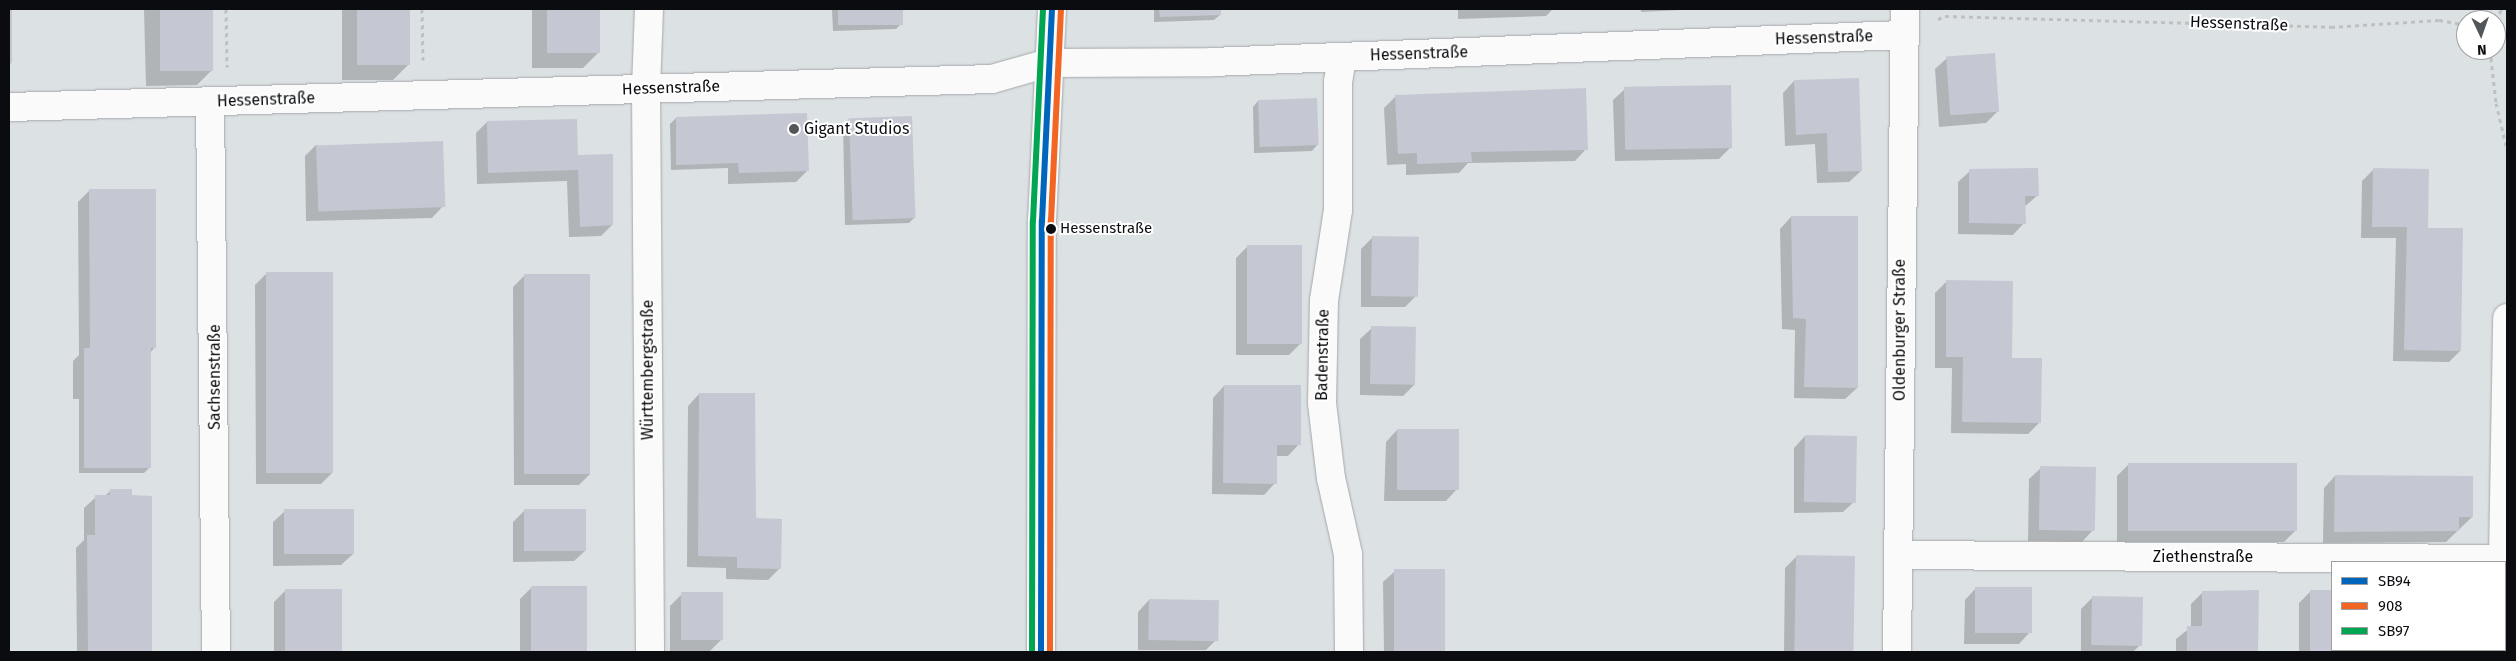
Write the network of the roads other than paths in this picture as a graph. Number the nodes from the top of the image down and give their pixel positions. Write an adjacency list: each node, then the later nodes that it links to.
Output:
1 (650, 9): 7 (street, Württembergstraße)
2 (1052, 9): 6 (street)
3 (1905, 9): 4 (street, Oldenburger Straße)
4 (1903, 35): 5 (street, Hessenstraße); 11 (street, Oldenburger Straße)
5 (1342, 57): 6 (street, Hessenstraße); 16 (street, Badenstraße)
6 (1048, 63): 7 (street, Hessenstraße); 15 (street)
7 (646, 88): 8 (street, Hessenstraße); 14 (street, Württembergstraße)
8 (218, 101): 9 (street, Hessenstraße); 13 (street, Sachsenstraße)
9 (9, 107)
10 (2507, 318): 12 (street)
11 (1898, 555): 12 (street, Ziethenstraße); 17 (street, Oldenburger Straße)
12 (2505, 559)
13 (216, 652)
14 (650, 652)
15 (1041, 652)
16 (1349, 652)
17 (1897, 652)

